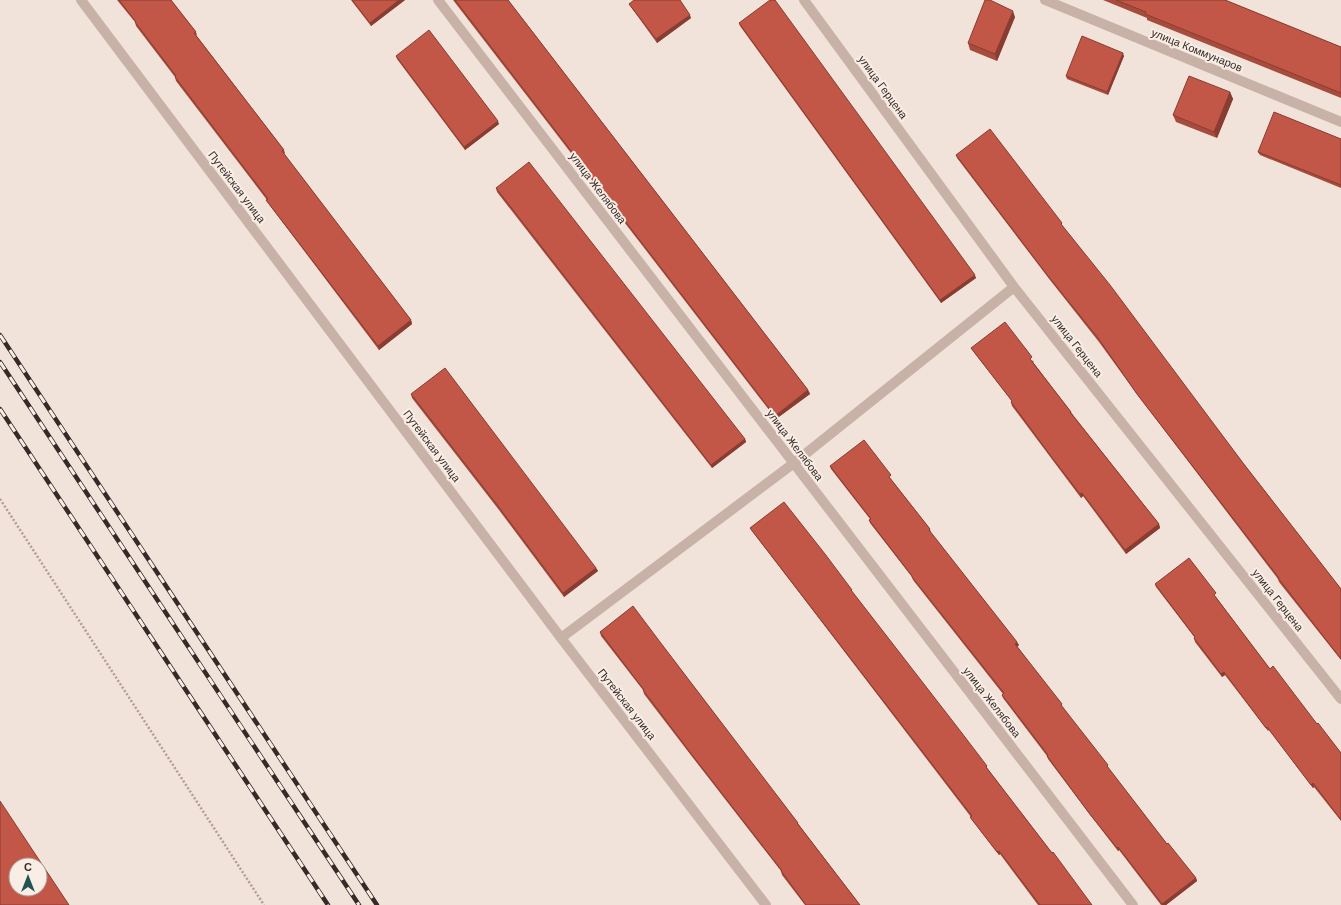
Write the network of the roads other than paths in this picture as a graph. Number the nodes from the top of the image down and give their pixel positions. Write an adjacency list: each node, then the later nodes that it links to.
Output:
1 (81, 0): 8 (street, Путейская улица)
2 (438, 0): 7 (street, улица Желябова)
3 (804, 0): 6 (street, улица Герцена)
4 (1044, 0): 5 (street, улица Коммунаров)
5 (1341, 122)
6 (1014, 287): 7 (street); 9 (street, улица Герцена)
7 (794, 464): 8 (street); 11 (street, улица Желябова)
8 (561, 638): 10 (street, Путейская улица)
9 (1341, 699)
10 (766, 905)
11 (1133, 905)

